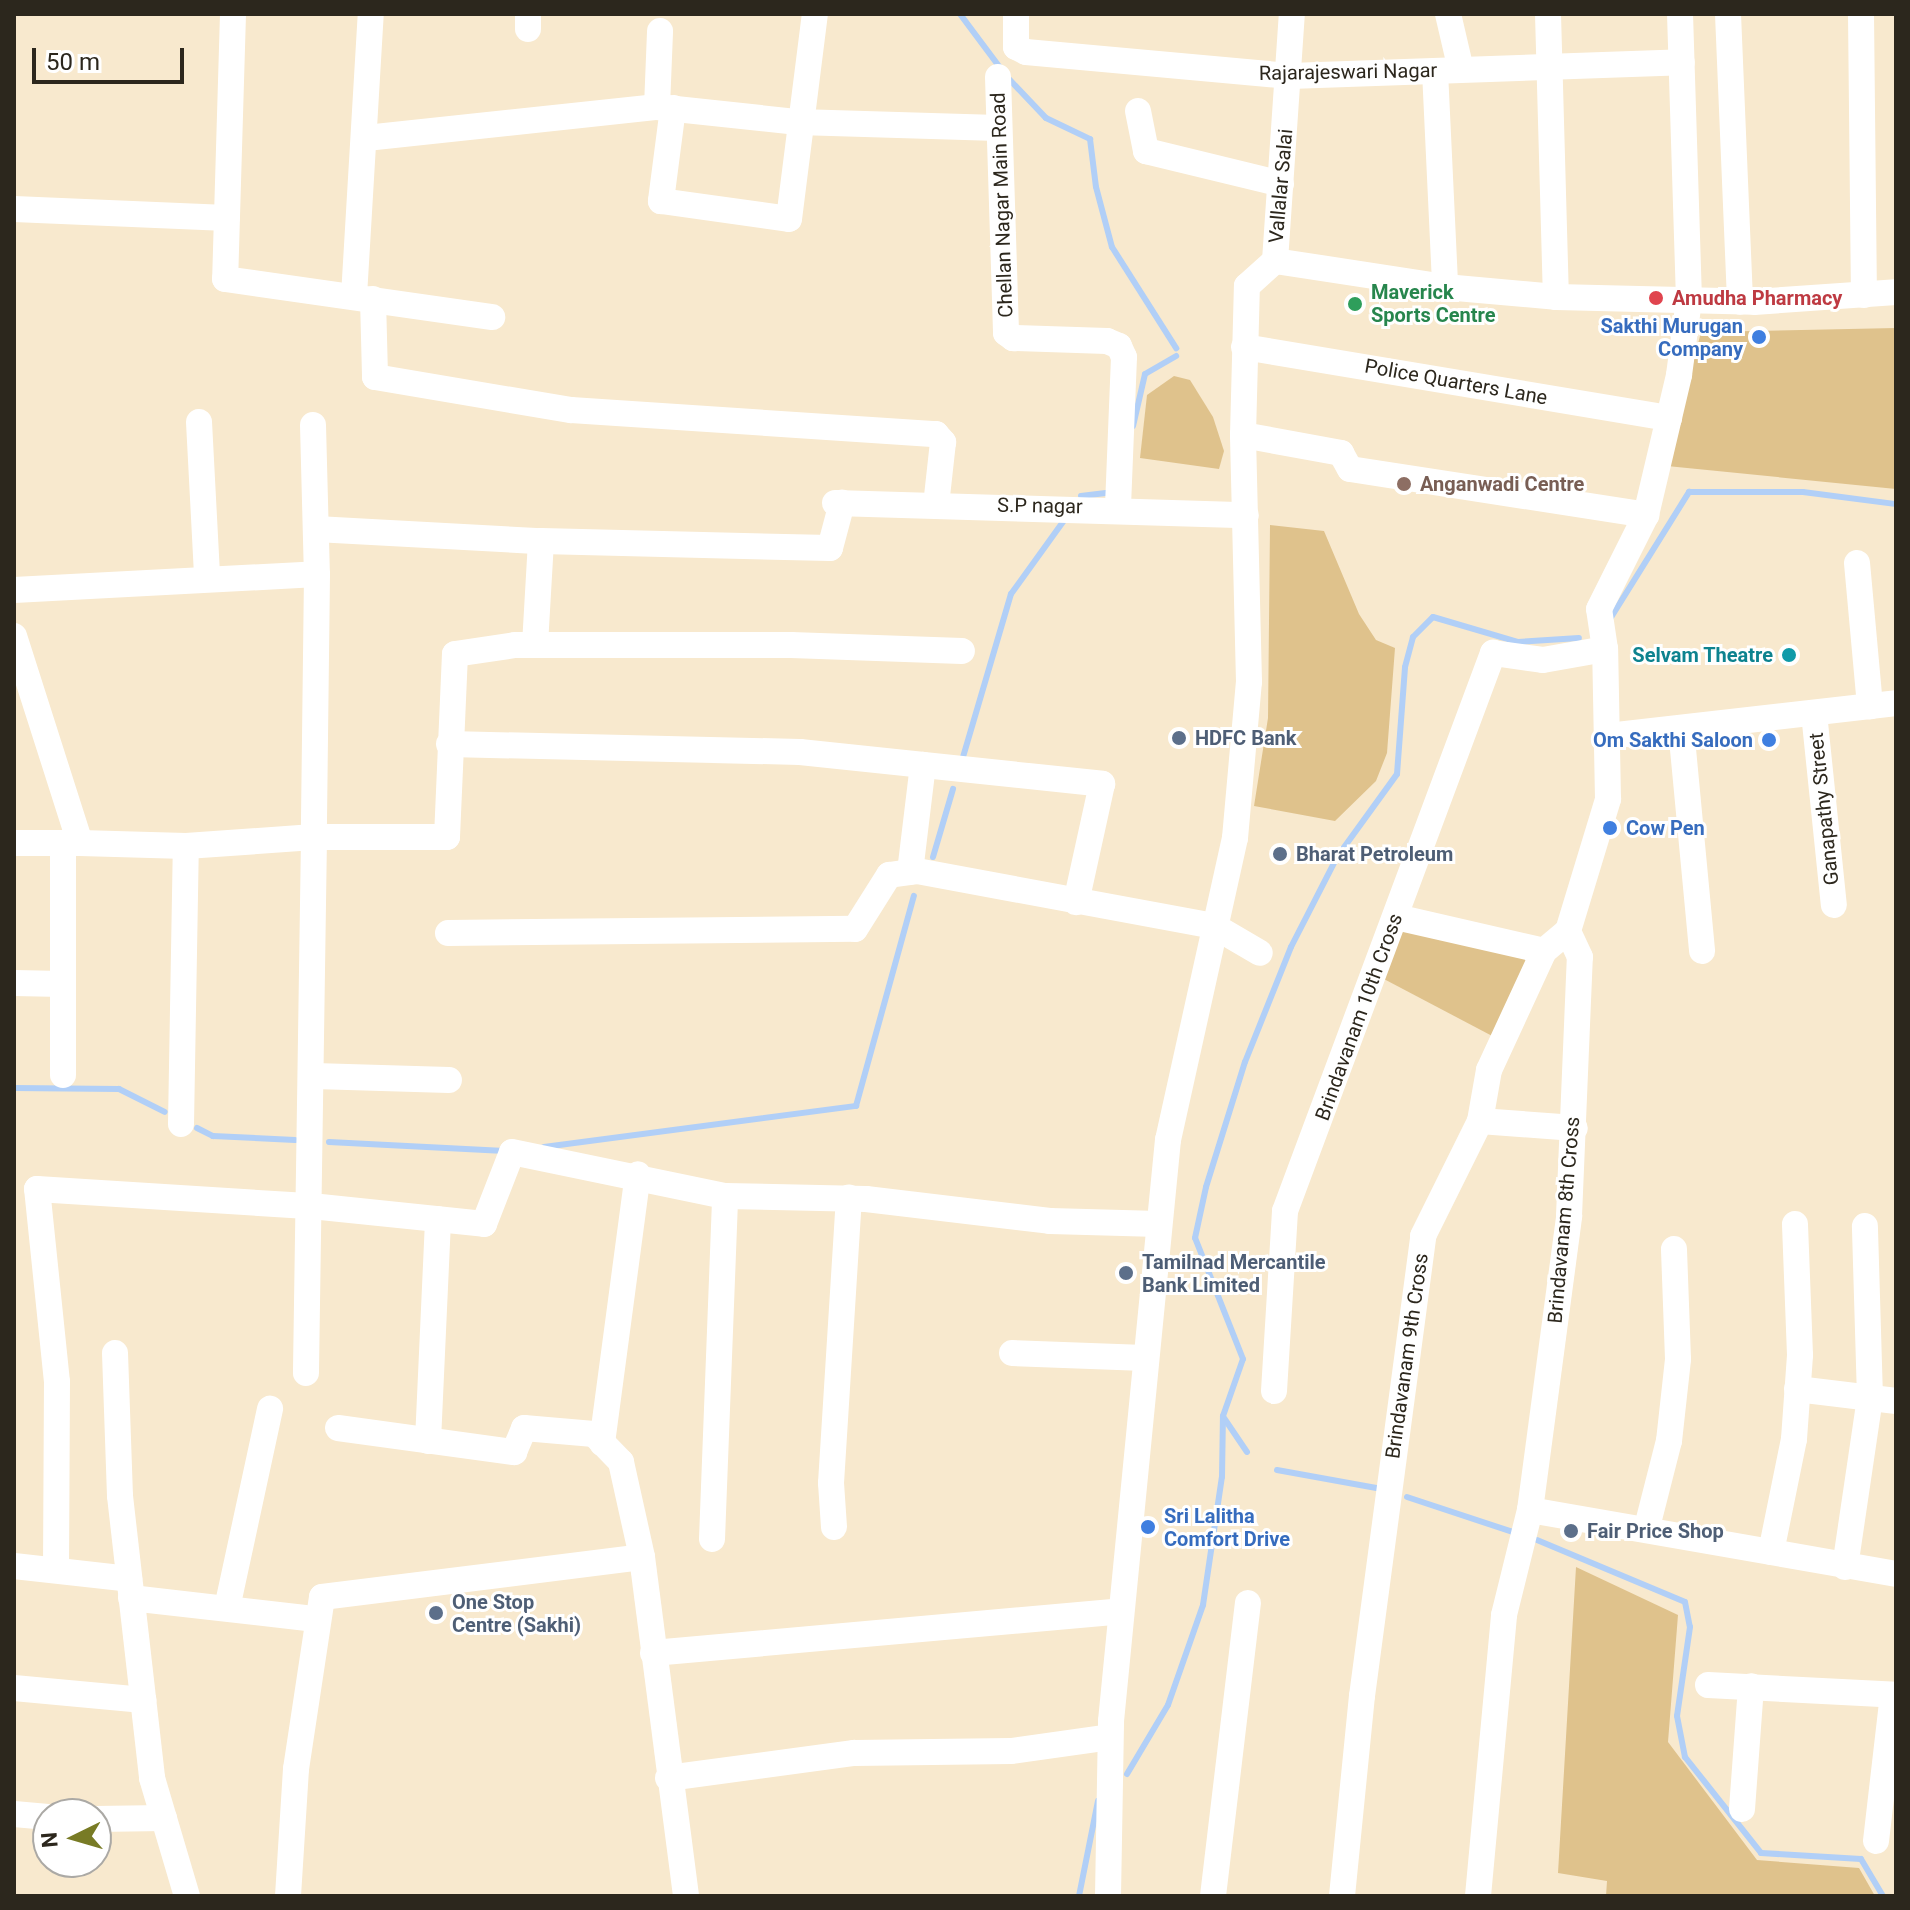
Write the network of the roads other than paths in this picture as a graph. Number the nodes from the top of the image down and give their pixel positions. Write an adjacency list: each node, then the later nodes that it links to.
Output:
1 (233, 14): 24 (street)
2 (371, 14): 21 (street)
3 (815, 14): 19 (street)
4 (1016, 14): 15 (street, Rajarajeswari Nagar)
5 (1292, 14): 15 (street, Vallalar Salai)
6 (1448, 14): 14 (street)
7 (1548, 14): 13 (street)
8 (1680, 14): 12 (street)
9 (1728, 14): 32 (street)
10 (1861, 14): 28 (street)
11 (660, 31): 17 (street)
12 (1682, 62): 13 (street, Rajarajeswari Nagar); 31 (street)
13 (1547, 67): 14 (street, Rajarajeswari Nagar); 30 (street)
14 (1448, 71): 15 (street, Rajarajeswari Nagar); 26 (street)
15 (1290, 76): 22 (street, Vallalar Salai)
16 (998, 77): 20 (street, Chellan Nagar Main Road)
17 (665, 107): 19 (street); 19 (street); 21 (street)
18 (1138, 111): 22 (street)
19 (798, 122): 20 (street)
20 (998, 128): 40 (street, Chellan Nagar Main Road)
21 (366, 138): 29 (street)
22 (1281, 184): 25 (street, Vallalar Salai)
23 (14, 209): 24 (street)
24 (227, 218): 29 (street)
25 (1275, 261): 26 (street, Vallalar Salai); 34 (street)
26 (1445, 287): 30 (street, Vallalar Salai)
27 (1896, 292): 28 (street, Vallalar Salai)
28 (1864, 295): 32 (street, Vallalar Salai)
29 (364, 297): 33 (street); 39 (street)
30 (1556, 297): 31 (street, Vallalar Salai)
31 (1689, 300): 32 (street, Vallalar Salai); 35 (street)
32 (1740, 302)
33 (492, 317)
34 (1244, 347): 35 (street, Police Quarters Lane); 38 (street)
35 (1669, 418): 42 (street)
36 (199, 422): 47 (street)
37 (313, 425): 43 (street)
38 (1243, 435): 41 (street); 42 (street)
39 (936, 505): 40 (street, S.P nagar); 44 (street, S.P nagar)
40 (1118, 507): 41 (street, S.P nagar)
41 (1246, 515): 67 (street)
42 (1646, 515): 51 (street)
43 (316, 529): 44 (street); 46 (street)
44 (541, 541): 50 (street)
45 (1857, 563): 53 (street)
46 (317, 574): 47 (street); 59 (street)
47 (207, 576): 48 (street)
48 (14, 590)
49 (14, 636): 61 (street)
50 (535, 645): 52 (street); 57 (street)
51 (1605, 649): 56 (street); 66 (street, Brindavanam 10th Cross)
52 (962, 651)
53 (1883, 705): 54 (street)
54 (1814, 713): 55 (street); 65 (street, Ganapathy Street)
55 (1681, 728): 56 (street); 71 (street)
56 (1608, 736): 68 (street)
57 (449, 744): 58 (street); 59 (street)
58 (923, 765): 63 (street); 64 (street)
59 (314, 837): 62 (street); 76 (street)
60 (14, 843): 61 (street)
61 (72, 843): 62 (street); 74 (street)
62 (186, 846): 79 (street)
63 (910, 872): 64 (street); 69 (street)
64 (1076, 902): 67 (street)
65 (1834, 905)
66 (1396, 917): 70 (street); 95 (street, Brindavanam 10th Cross)
67 (1214, 926): 72 (street); 86 (street)
68 (1568, 931): 70 (street, Brindavanam 9th Cross); 80 (street, Brindavanam 8th Cross)
69 (448, 933)
70 (1544, 951): 78 (street, Brindavanam 9th Cross)
71 (1702, 951)
72 (1260, 953)
73 (14, 983): 74 (street)
74 (63, 984): 75 (street)
75 (63, 1075)
76 (314, 1076): 77 (street); 84 (street)
77 (449, 1080)
78 (1480, 1121): 80 (street); 133 (street, Brindavanam 9th Cross)
79 (181, 1124)
80 (1575, 1128): 101 (street, Brindavanam 8th Cross)
81 (638, 1174): 82 (street); 85 (street); 100 (street)
82 (725, 1196): 83 (street); 104 (street)
83 (849, 1198): 86 (street); 102 (street)
84 (311, 1206): 85 (street); 93 (street); 109 (street)
85 (438, 1219): 99 (street)
86 (1159, 1224): 92 (street)
87 (1795, 1224): 94 (street)
88 (1865, 1226): 96 (street)
89 (1674, 1249): 103 (street)
90 (115, 1353): 111 (street)
91 (1012, 1353): 92 (street)
92 (1145, 1358): 114 (street)
93 (306, 1373)
94 (1797, 1389): 96 (street); 105 (street)
95 (1274, 1391)
96 (1883, 1400): 108 (street)
97 (270, 1409): 113 (street)
98 (338, 1428): 99 (street)
99 (428, 1441): 100 (street)
100 (602, 1443): 106 (street)
101 (1530, 1510): 103 (street); 134 (street, Brindavanam 8th Cross)
102 (834, 1527)
103 (1647, 1527): 105 (street)
104 (712, 1539)
105 (1771, 1552): 108 (street)
106 (642, 1557): 115 (street); 116 (street)
107 (14, 1566): 109 (street)
108 (1845, 1567): 110 (street)
109 (56, 1570): 111 (street)
110 (1896, 1574)
111 (130, 1588): 113 (street); 121 (street)
112 (1248, 1603): 132 (street)
113 (227, 1608): 115 (street)
114 (1121, 1611): 116 (street); 122 (street)
115 (316, 1619): 129 (street)
116 (653, 1653): 123 (street)
117 (1708, 1685): 118 (street)
118 (1751, 1686): 120 (street); 124 (street)
119 (14, 1688): 121 (street)
120 (1895, 1695): 127 (street)
121 (143, 1700): 125 (street)
122 (1110, 1737): 123 (street); 131 (street)
123 (668, 1778): 130 (street)
124 (1742, 1809)
125 (164, 1818): 126 (street); 128 (street)
126 (112, 1819)
127 (1876, 1841)
128 (187, 1896)
129 (288, 1896)
130 (686, 1896)
131 (1108, 1896)
132 (1213, 1896)
133 (1342, 1896)
134 (1478, 1896)

